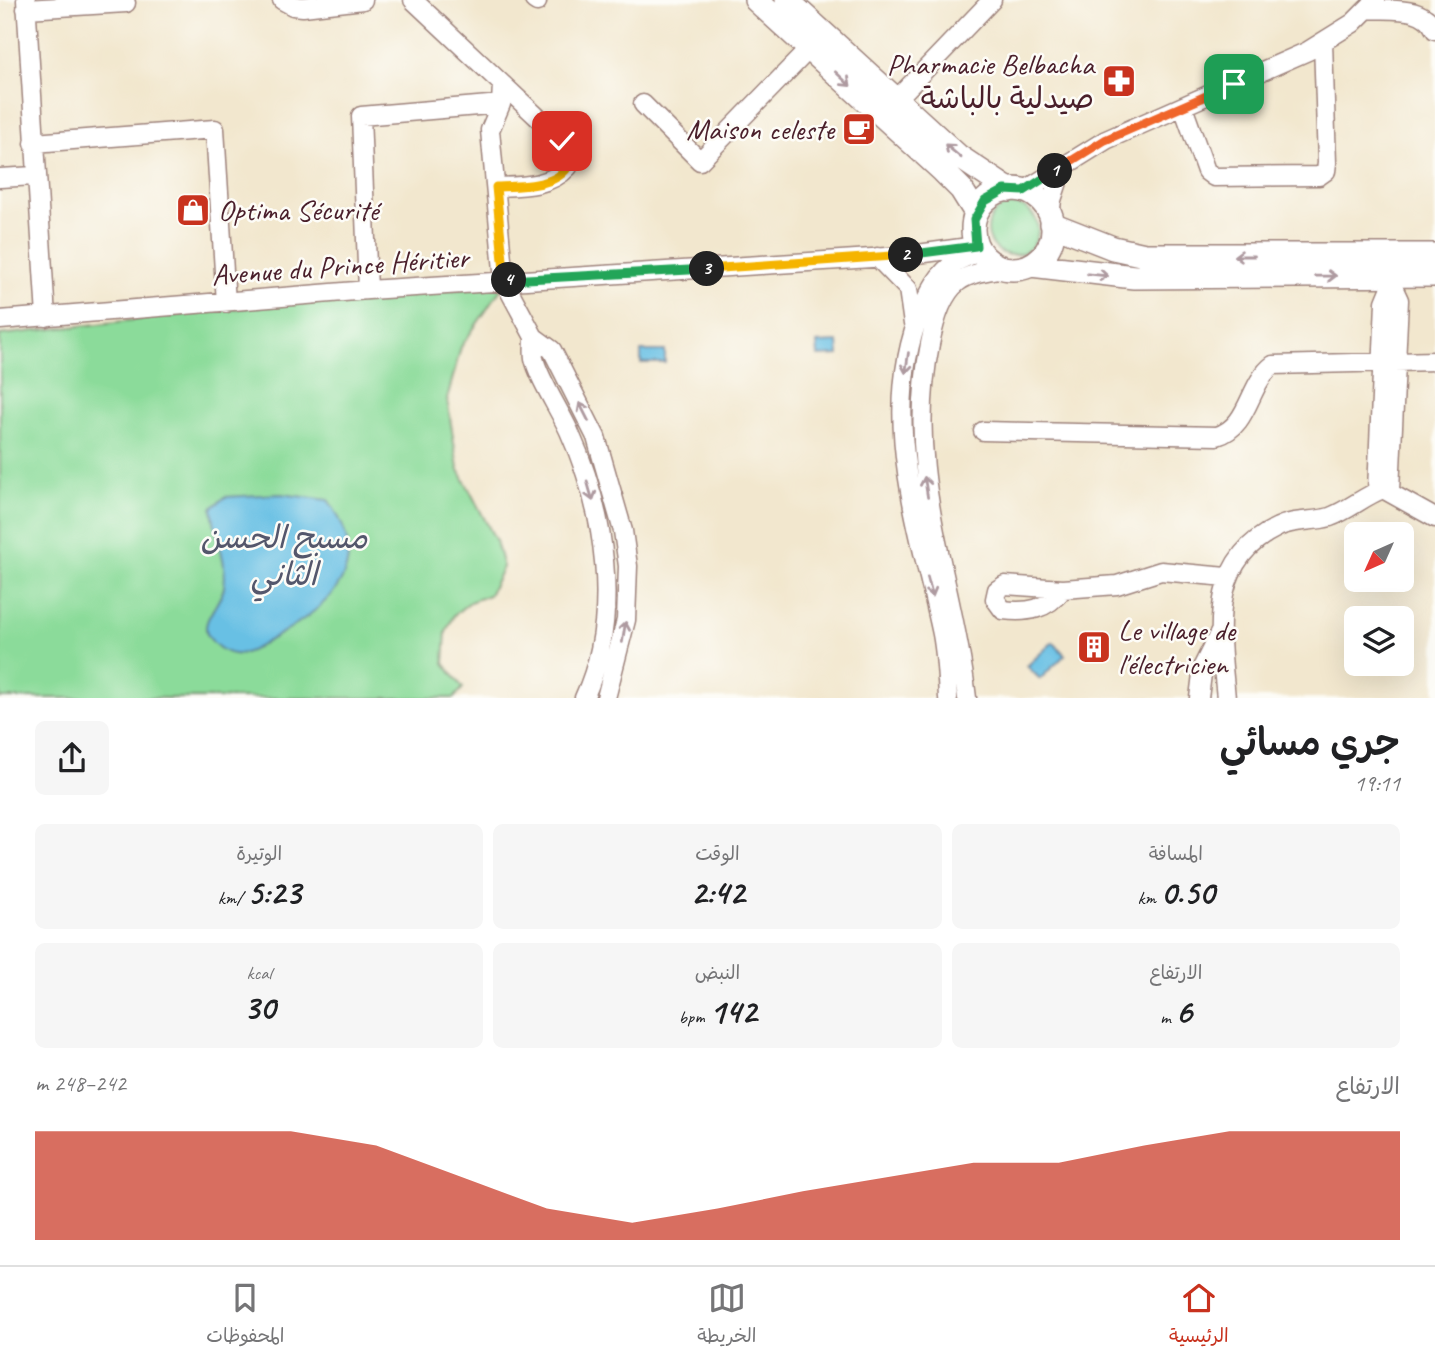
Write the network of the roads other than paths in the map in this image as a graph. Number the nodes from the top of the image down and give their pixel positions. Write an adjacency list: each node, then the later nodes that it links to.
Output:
1 (282, 0): 2 (street)
2 (363, 0)
3 (413, 0): 13 (street)
4 (756, 0): 12 (main road)
5 (787, 0): 14 (main road)
6 (992, 0): 14 (street)
7 (126, 3): 8 (street)
8 (26, 4): 18 (street)
9 (1372, 5): 10 (street); 11 (street)
10 (1435, 30)
11 (1323, 42): 17 (street); 17 (street)
12 (809, 49): 16 (street); 24 (main road, one-way to 24)
13 (502, 84): 15 (street); 22 (street)
14 (896, 100): 23 (main road, one-way to 14)
15 (501, 104): 22 (street); 34 (street)
16 (643, 104)
17 (1182, 107): 19 (street)
18 (34, 143): 20 (street); 35 (street)
19 (1063, 167): 23 (street); 25 (street)
20 (35, 176): 21 (street); 36 (street)
21 (0, 178)
22 (496, 187): 33 (street)
23 (1017, 190): 24 (main road); 25 (main road)
24 (976, 213): 26 (main road)
25 (1051, 220): 29 (main road); 31 (main road, one-way to 25)
26 (978, 249): 28 (street, Avenue du Prince Héritier); 30 (main road); 38 (street)
27 (1435, 255): 31 (main road)
28 (877, 257): 33 (street, Avenue du Prince Héritier); 38 (street)
29 (1031, 265): 30 (main road); 31 (main road, one-way to 31)
30 (1004, 268): 53 (street, one-way to 30)
31 (1391, 272): 32 (main road); 40 (street)
32 (1435, 275)
33 (505, 281): 34 (street, Avenue du Prince Héritier); 39 (street)
34 (368, 290): 35 (street, Avenue du Prince Héritier)
35 (226, 303): 36 (street, Avenue du Prince Héritier)
36 (46, 317): 37 (street, Avenue du Prince Héritier)
37 (0, 320)
38 (913, 328): 52 (street, one-way to 52)
39 (534, 337): 43 (street, one-way to 39); 44 (street)
40 (1390, 361): 41 (street); 42 (street); 45 (street)
41 (1435, 361)
42 (983, 431)
43 (596, 437): 44 (street); 51 (street, one-way to 43)
44 (574, 443): 50 (street, one-way to 50)
45 (1383, 491): 46 (street); 47 (street)
46 (1435, 518)
47 (1226, 577): 48 (street); 49 (street)
48 (1063, 589)
49 (1220, 632): 54 (street); 55 (street)
50 (584, 698)
51 (606, 698)
52 (948, 698)
53 (967, 698)
54 (1199, 698)
55 (1226, 698)

